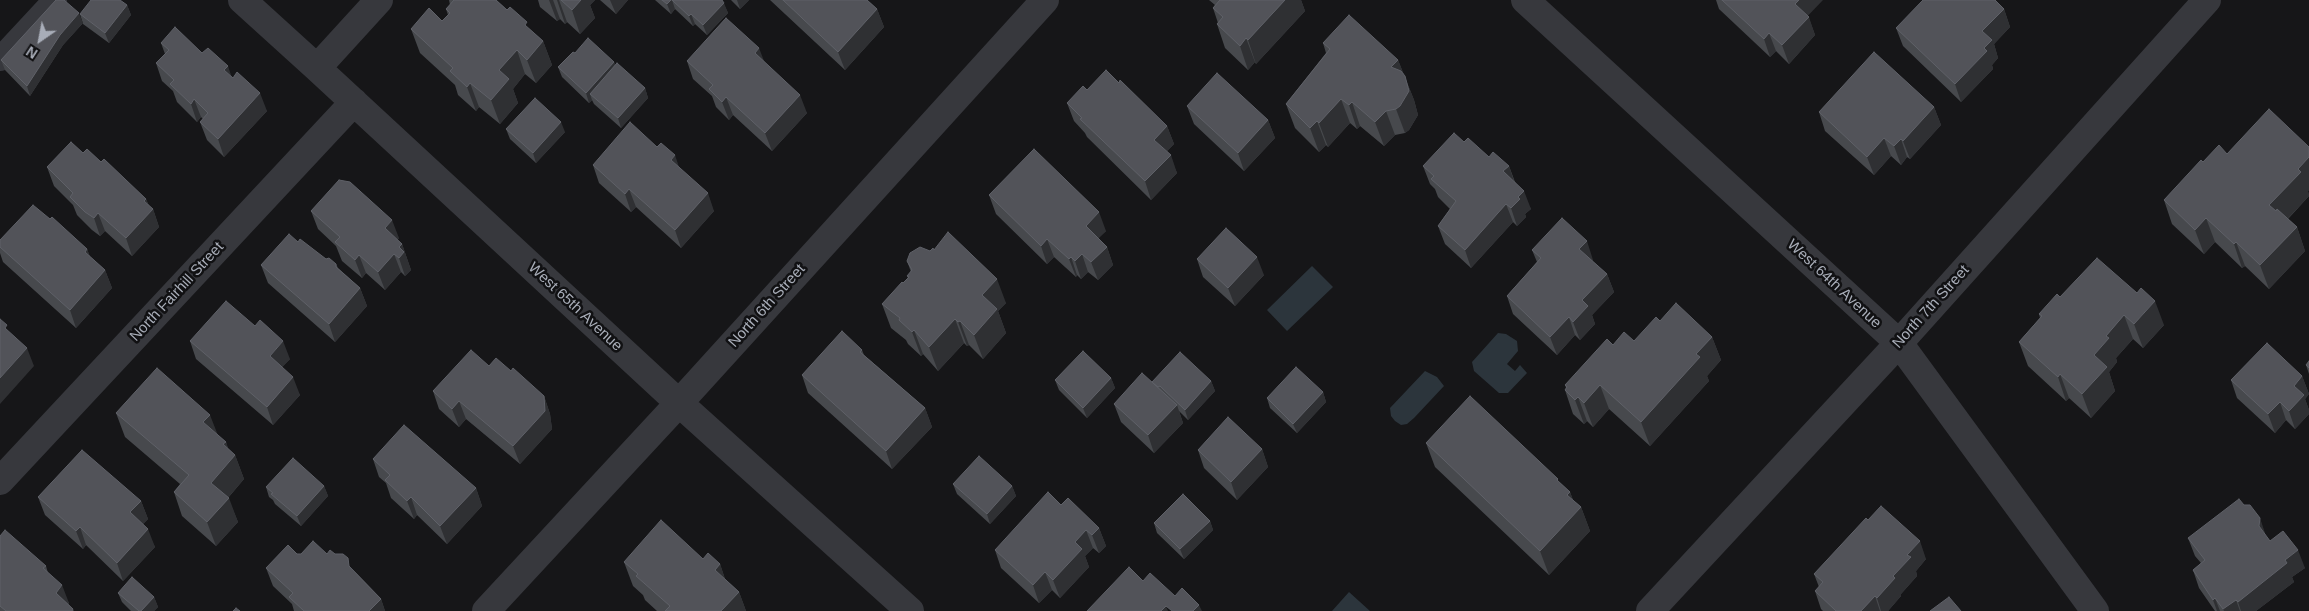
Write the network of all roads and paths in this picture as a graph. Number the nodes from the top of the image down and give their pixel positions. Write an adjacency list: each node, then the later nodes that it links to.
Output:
1 (55, 0): 7 (lane)
2 (242, 0): 8 (street, West 65th Avenue)
3 (379, 0): 8 (street)
4 (1045, 0): 11 (street, North 6th Street)
5 (1525, 0): 10 (street, West 64th Avenue)
6 (2207, 0): 10 (street, North 7th Street)
7 (0, 59)
8 (317, 68): 9 (street, West 65th Avenue)
9 (354, 102): 11 (street, West 65th Avenue); 12 (street, North Fairhill Street)
10 (1899, 343): 15 (street, North 7th Street); 16 (street, West 64th Avenue)
11 (679, 403): 13 (street, North 6th Street); 14 (street, West 65th Avenue)
12 (0, 481)
13 (486, 611)
14 (910, 611)
15 (1650, 611)
16 (2095, 611)

